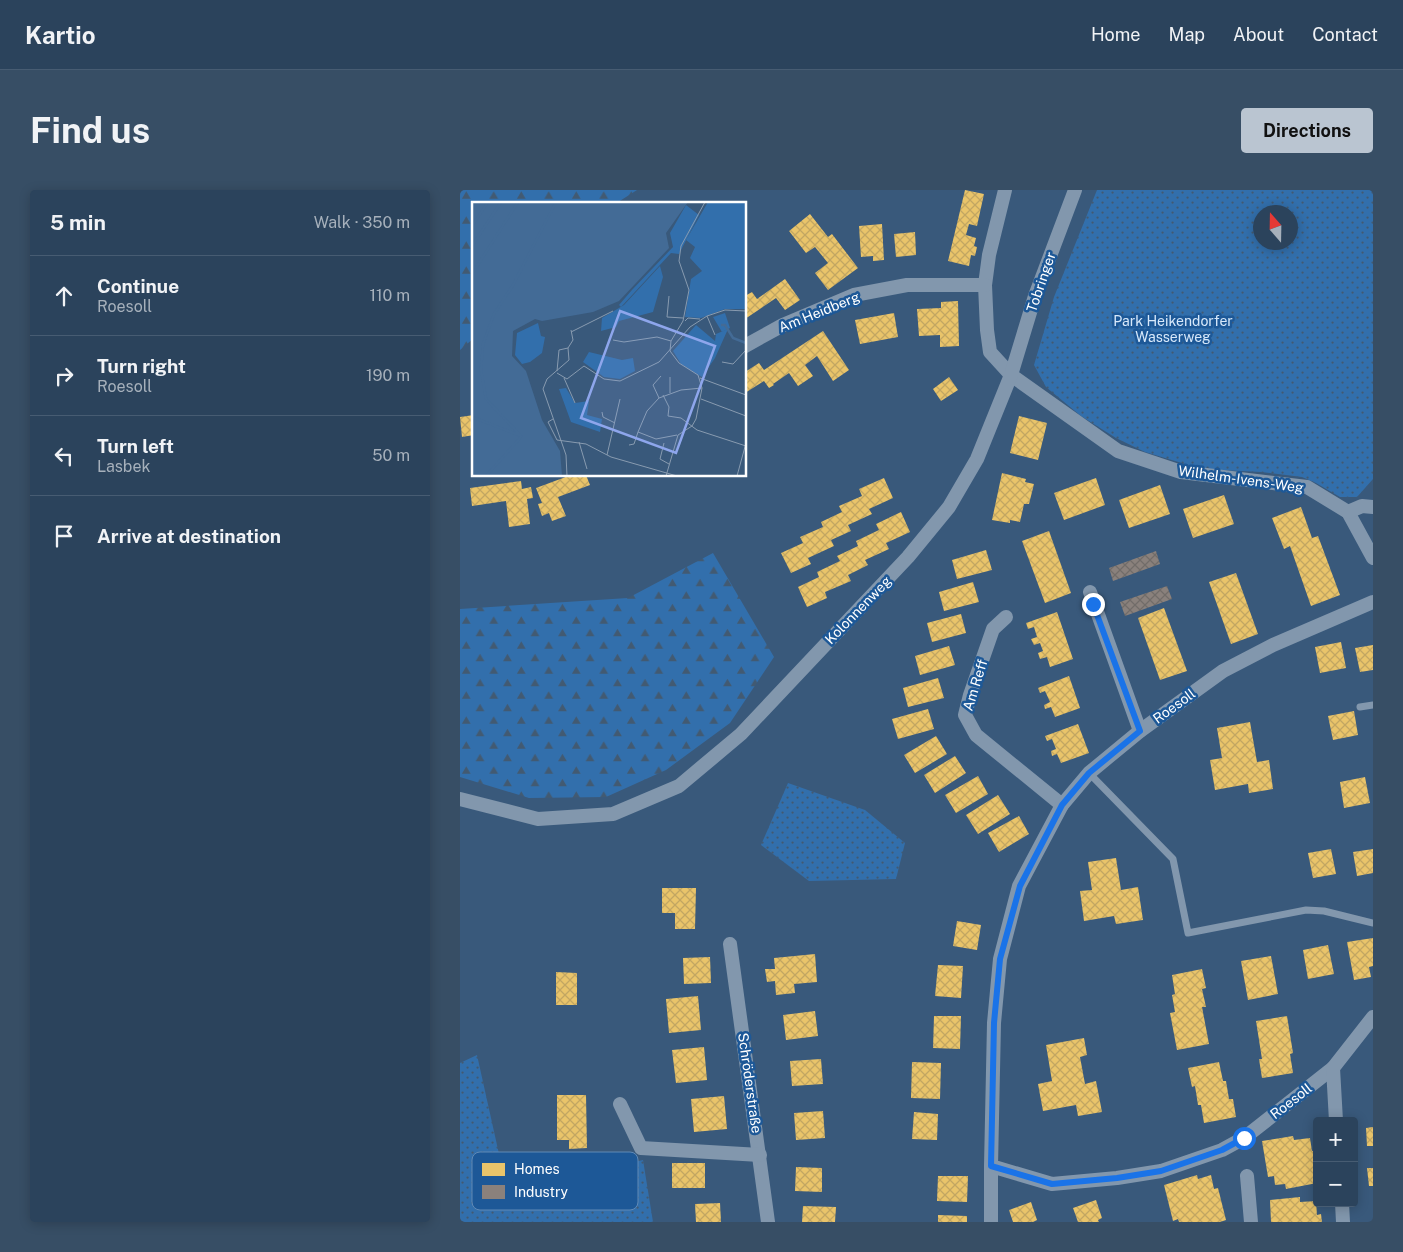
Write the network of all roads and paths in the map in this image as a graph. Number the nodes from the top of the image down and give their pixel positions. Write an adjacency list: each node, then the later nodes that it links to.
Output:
1 (1005, 190): 3 (street)
2 (1075, 190): 5 (street, Tobringer)
3 (985, 285): 4 (street, Am Heidberg); 5 (street)
4 (746, 345)
5 (1011, 375): 7 (street, Wilhelm-Ivens-Weg); 16 (street, Kolonnenweg)
6 (1373, 506): 7 (street)
7 (1348, 512): 8 (street)
8 (1373, 558)
9 (1090, 592): 14 (street)
10 (1373, 602): 14 (street, Roesoll)
11 (1006, 617): 17 (street, Am Reff)
12 (1373, 705): 13 (lane)
13 (1360, 707)
14 (1140, 731): 15 (street, Roesoll)
15 (1089, 773): 17 (street, Roesoll); 18 (lane)
16 (460, 799)
17 (1062, 805): 25 (street, Roesoll)
18 (1373, 923)
19 (730, 944): 24 (street, Schröderstraße)
20 (1373, 1017): 21 (street)
21 (1333, 1068): 23 (street); 25 (street, Roesoll)
22 (620, 1104): 24 (street)
23 (1336, 1117)
24 (760, 1155): 28 (street, Schröderstraße)
25 (991, 1166): 29 (street, Roesoll)
26 (1247, 1176): 30 (street)
27 (1342, 1207): 31 (street)
28 (768, 1222)
29 (991, 1222)
30 (1251, 1222)
31 (1343, 1222)

